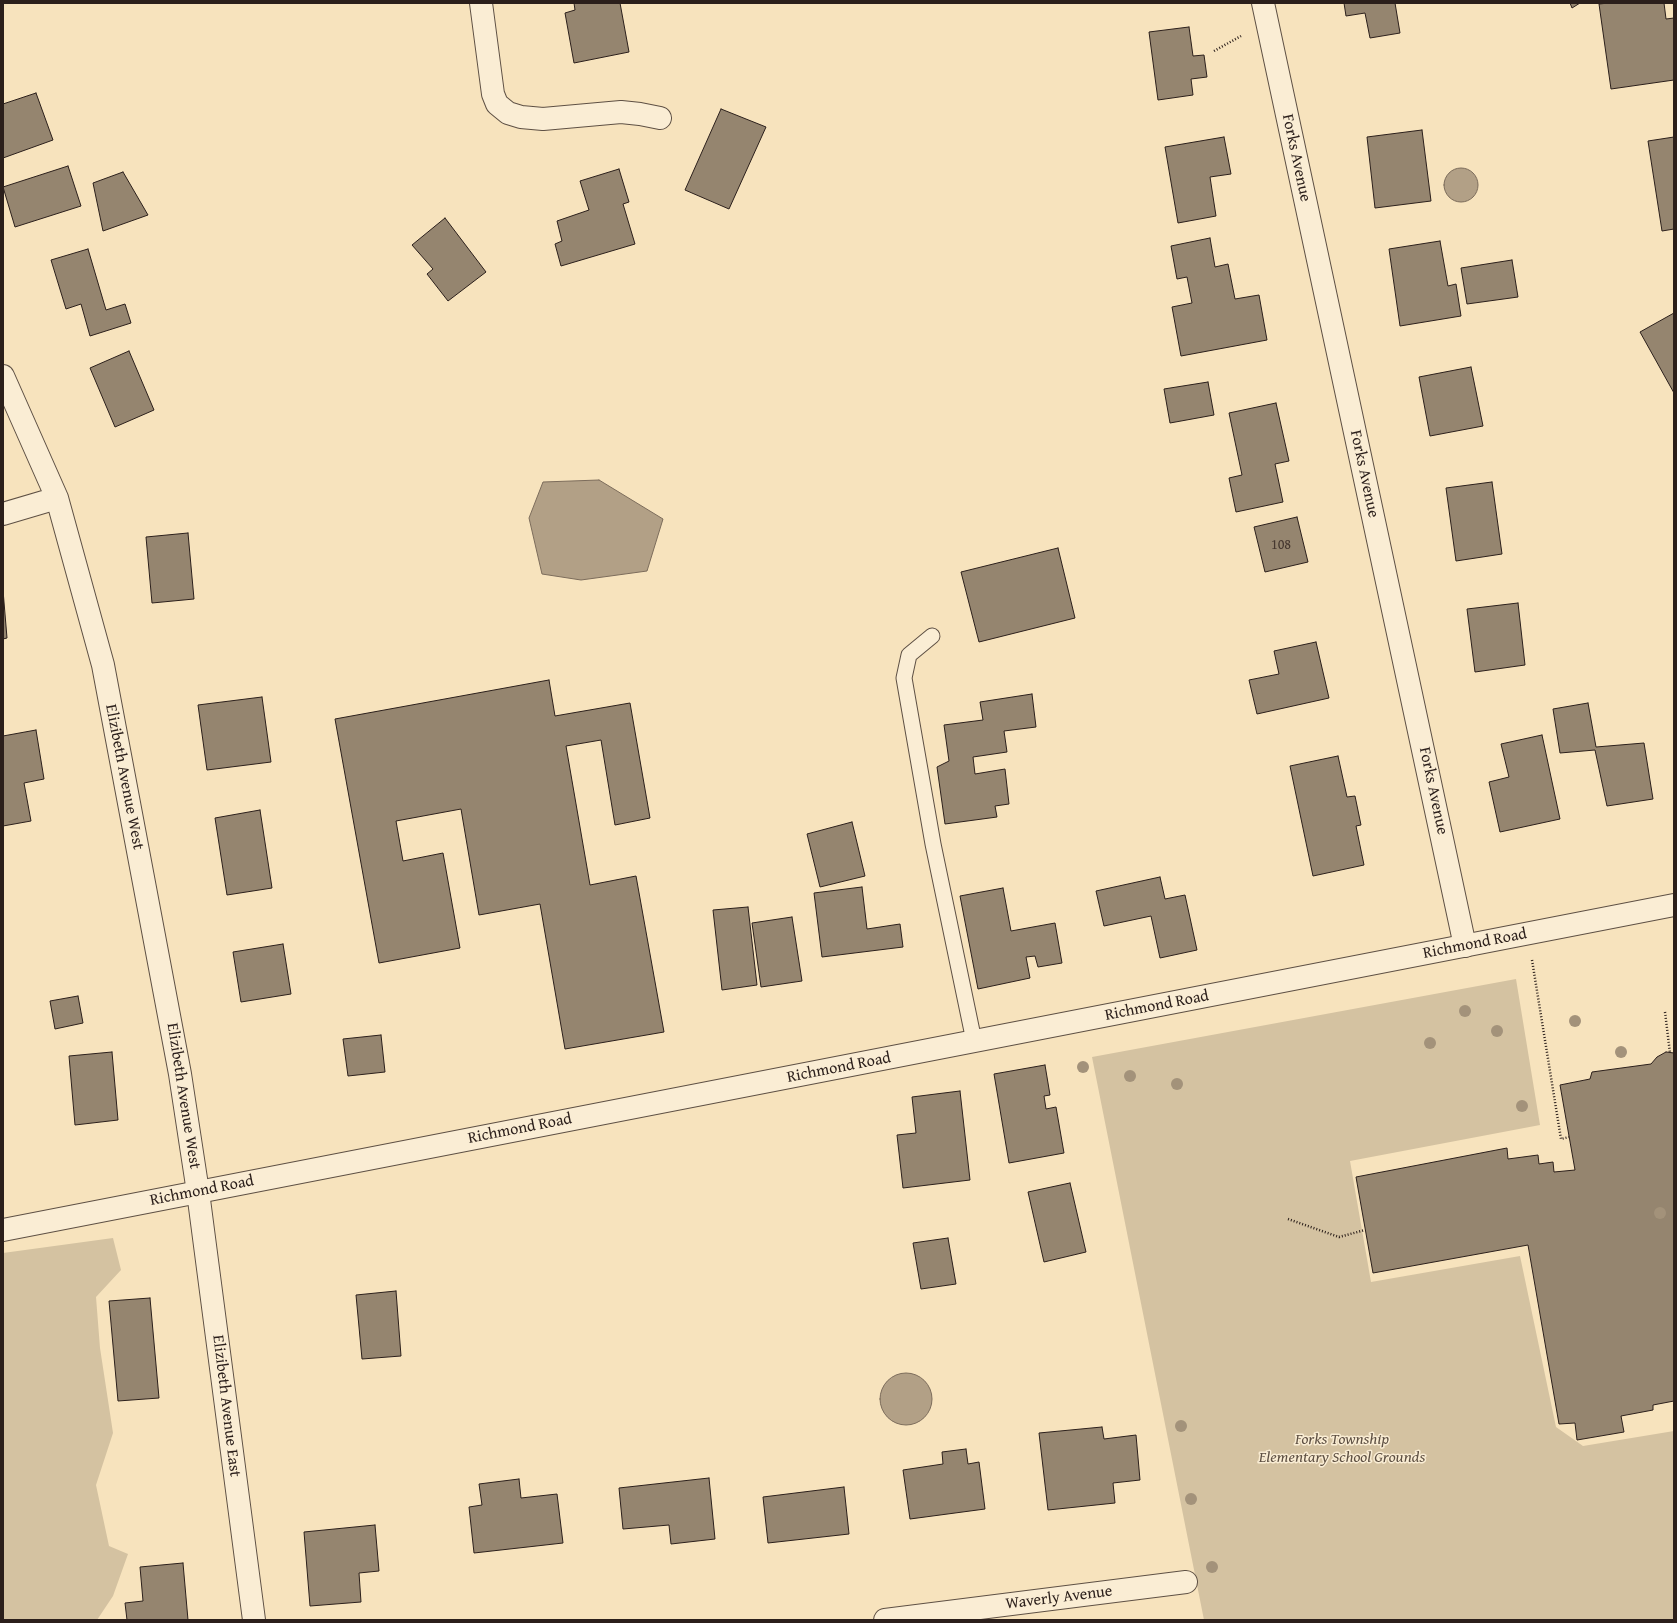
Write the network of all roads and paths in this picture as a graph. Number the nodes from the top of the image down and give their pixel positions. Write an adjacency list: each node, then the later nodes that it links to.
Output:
1 (481, 3): 3 (street)
2 (1263, 3): 10 (street, Forks Avenue)
3 (660, 118)
4 (3, 376): 5 (street, Elizibeth Avenue West)
5 (57, 498): 6 (street); 15 (street, Elizibeth Avenue West)
6 (3, 514)
7 (932, 636): 12 (lane)
8 (1674, 905): 9 (street, Richmond Road)
9 (1528, 934): 10 (street, Richmond Road); 14 (path)
10 (1466, 946): 12 (street, Richmond Road)
11 (1664, 1012): 13 (path)
12 (974, 1041): 15 (street, Richmond Road)
13 (1670, 1053)
14 (1569, 1137)
15 (198, 1192): 17 (street, Richmond Road); 20 (street, Elizibeth Avenue East)
16 (1288, 1218): 18 (path)
17 (3, 1230)
18 (1365, 1230)
19 (1186, 1582): 21 (street, Waverly Avenue)
20 (254, 1620)
21 (885, 1620)

